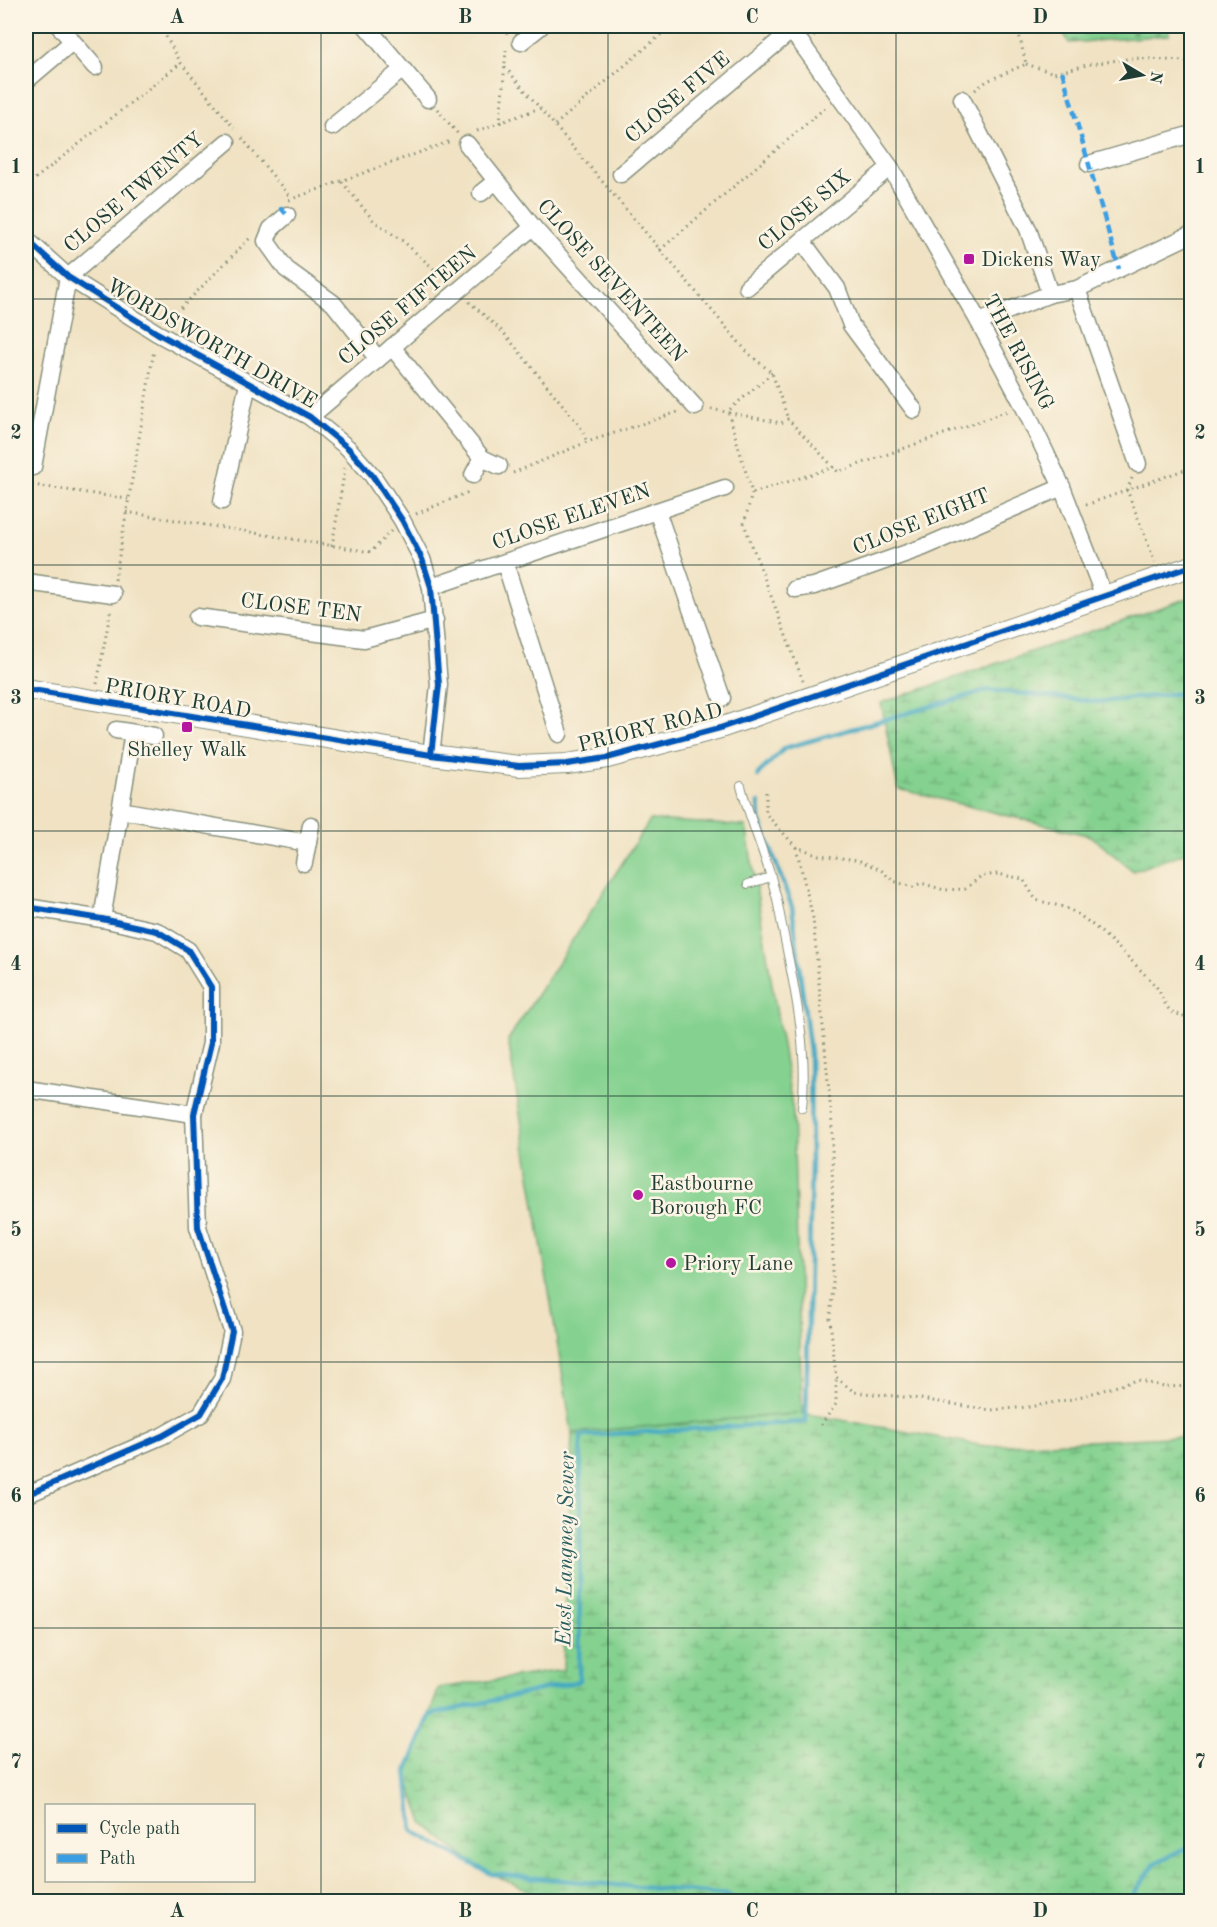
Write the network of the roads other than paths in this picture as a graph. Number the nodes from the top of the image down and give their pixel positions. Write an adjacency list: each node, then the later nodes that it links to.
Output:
1 (58, 26): 5 (street)
2 (368, 26): 8 (street)
3 (541, 26): 6 (street)
4 (789, 28): 17 (street, THE RISING); 18 (street, CLOSE FIVE)
5 (72, 42): 7 (street); 9 (street)
6 (521, 42)
7 (95, 67)
8 (403, 69): 10 (street); 12 (street)
9 (26, 81)
10 (428, 99)
11 (962, 99): 29 (street)
12 (332, 127)
13 (1191, 134): 16 (street)
14 (227, 142): 26 (street, CLOSE TWENTY)
15 (467, 144): 19 (street, CLOSE SEVENTEEN)
16 (1089, 164)
17 (890, 167): 25 (street, CLOSE SIX); 30 (street, THE RISING)
18 (621, 174)
19 (496, 181): 20 (street); 22 (street, CLOSE SEVENTEEN)
20 (481, 193)
21 (287, 215): 32 (street)
22 (533, 227): 31 (street, CLOSE FIFTEEN); 34 (street, CLOSE SEVENTEEN)
23 (1191, 234): 28 (street)
24 (26, 239): 26 (street, WORDSWORTH DRIVE)
25 (802, 241): 27 (street, CLOSE SIX); 35 (street)
26 (68, 277): 33 (street, WORDSWORTH DRIVE); 39 (street)
27 (747, 287)
28 (1077, 289): 29 (street); 38 (street)
29 (1050, 294): 30 (street)
30 (979, 322): 42 (street, THE RISING)
31 (392, 347): 32 (street, CLOSE FIFTEEN); 37 (street)
32 (378, 359): 36 (street, CLOSE FIFTEEN)
33 (248, 384): 36 (street, WORDSWORTH DRIVE); 44 (street)
34 (695, 407)
35 (914, 410)
36 (310, 417): 49 (street, WORDSWORTH DRIVE)
37 (482, 458): 40 (street); 41 (street)
38 (1138, 464)
39 (33, 467)
40 (505, 470)
41 (476, 481)
42 (1062, 487): 50 (street, CLOSE EIGHT); 52 (street, THE RISING)
43 (725, 488): 45 (street, CLOSE ELEVEN)
44 (222, 501)
45 (657, 511): 46 (street, CLOSE ELEVEN); 56 (street)
46 (505, 563): 49 (street, CLOSE ELEVEN); 59 (street)
47 (1191, 566): 52 (street, PRIORY ROAD)
48 (26, 582): 51 (street)
49 (431, 587): 54 (street, WORDSWORTH DRIVE)
50 (795, 589)
51 (113, 594)
52 (1104, 596): 61 (street, PRIORY ROAD)
53 (197, 617): 54 (street, CLOSE TEN)
54 (435, 620): 61 (street, WORDSWORTH DRIVE)
55 (26, 689): 61 (street, PRIORY ROAD)
56 (722, 698)
57 (116, 730): 58 (street)
58 (133, 733): 60 (street); 63 (street)
59 (559, 734)
60 (154, 736)
61 (431, 755)
62 (741, 786): 67 (lane)
63 (120, 810): 65 (street); 70 (street)
64 (311, 825): 65 (street)
65 (308, 843): 66 (street)
66 (304, 862)
67 (771, 877): 68 (lane); 72 (lane)
68 (748, 884)
69 (26, 907): 70 (street)
70 (102, 919): 73 (street)
71 (26, 1089): 73 (street)
72 (802, 1108)
73 (194, 1114): 74 (street)
74 (26, 1495)

